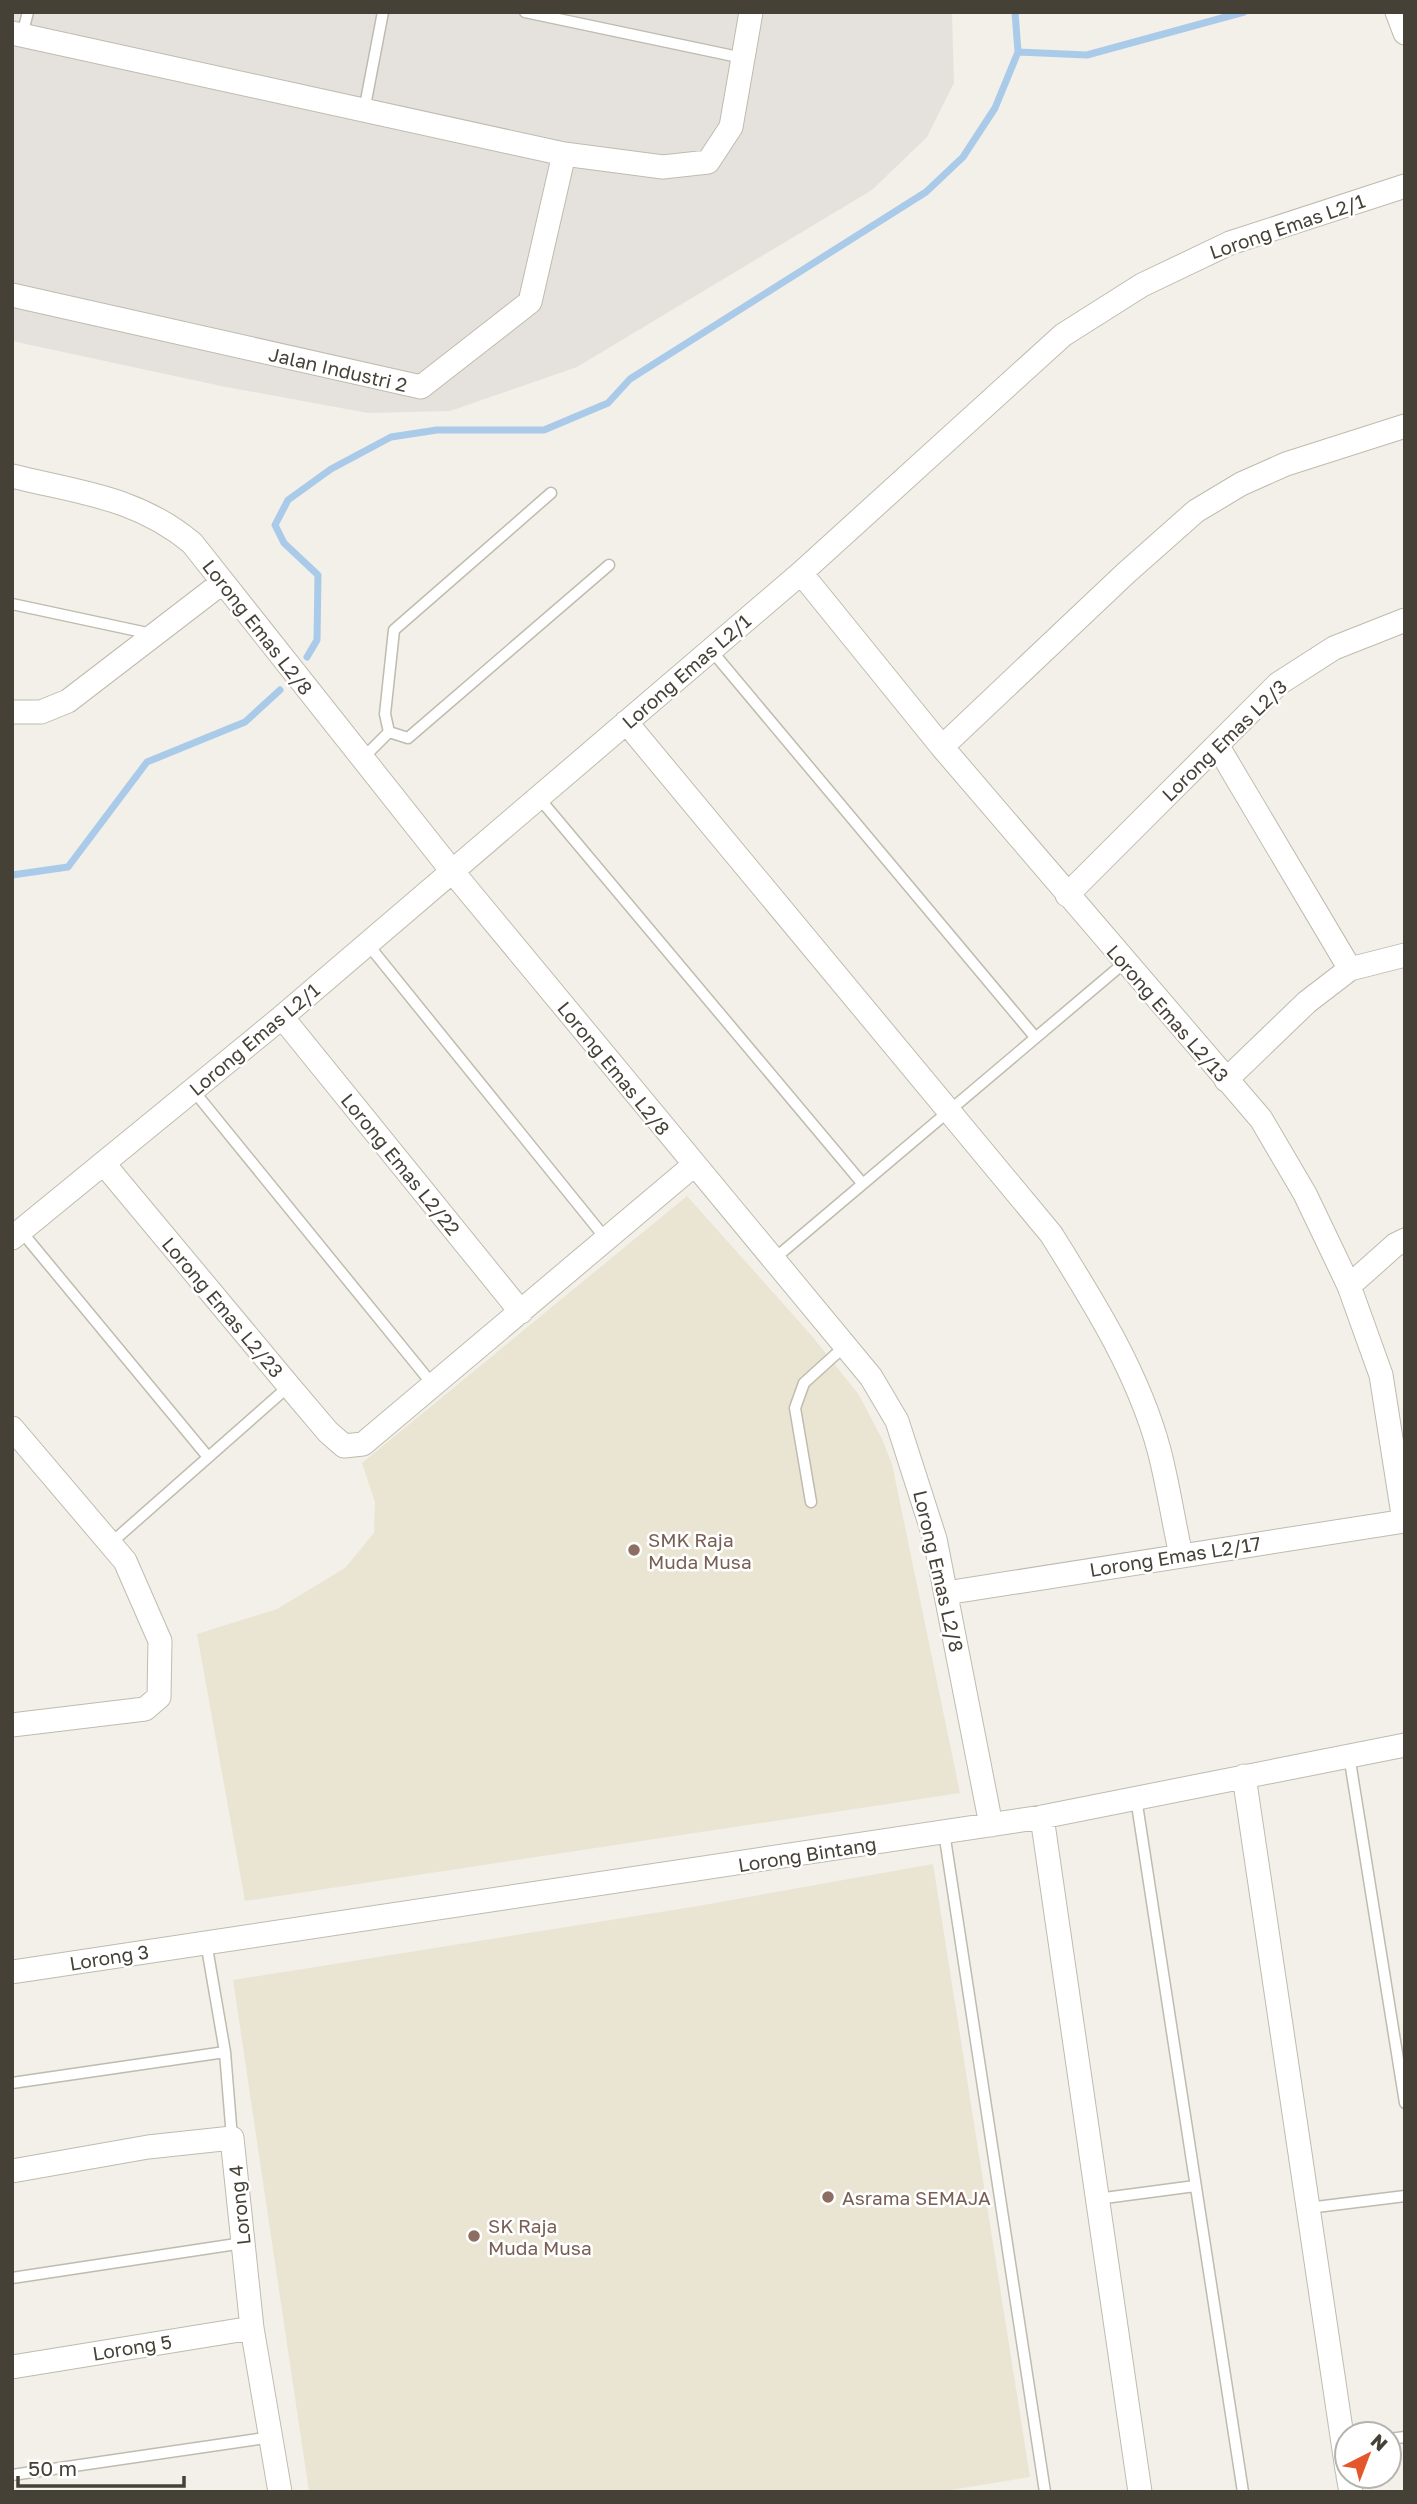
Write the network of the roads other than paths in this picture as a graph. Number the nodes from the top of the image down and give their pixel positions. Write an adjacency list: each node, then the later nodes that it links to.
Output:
1 (28, 12): 7 (lane)
2 (383, 12): 9 (lane)
3 (525, 12): 8 (lane)
4 (751, 12): 8 (street)
5 (1397, 12): 6 (street)
6 (1405, 33)
7 (17, 34): 9 (street)
8 (743, 58): 10 (street)
9 (364, 111): 10 (street)
10 (564, 154): 12 (street, Jalan Industri 2)
11 (1405, 186): 17 (street, Lorong Emas L2/1)
12 (12, 295)
13 (1405, 426): 27 (street)
14 (12, 476): 18 (street, Lorong Emas L2/8)
15 (551, 493): 25 (lane)
16 (609, 565): 25 (lane)
17 (801, 573): 22 (street, Lorong Emas L2/1); 27 (street, Lorong Emas L2/13)
18 (223, 582): 21 (street); 28 (street, Lorong Emas L2/8)
19 (12, 604): 21 (lane)
20 (1405, 620): 26 (street, Lorong Emas L2/3)
21 (155, 635): 23 (street)
22 (711, 649): 24 (street, Lorong Emas L2/1); 37 (lane)
23 (12, 712)
24 (626, 722): 29 (street, Lorong Emas L2/1); 40 (street)
25 (389, 732): 28 (lane)
26 (1217, 745): 31 (street, Lorong Emas L2/3); 35 (street)
27 (942, 747): 31 (street, Lorong Emas L2/13)
28 (362, 759): 30 (street, Lorong Emas L2/8)
29 (538, 798): 30 (street, Lorong Emas L2/1); 43 (lane)
30 (452, 871): 32 (street, Lorong Emas L2/1); 42 (street, Lorong Emas L2/8)
31 (1068, 895): 34 (street, Lorong Emas L2/13)
32 (366, 942): 36 (street, Lorong Emas L2/1); 45 (lane)
33 (1405, 955): 35 (street)
34 (1124, 963): 37 (lane); 38 (street, Lorong Emas L2/13)
35 (1350, 969): 38 (street)
36 (282, 1017): 39 (street, Lorong Emas L2/1); 49 (street, Lorong Emas L2/22)
37 (1035, 1037): 40 (lane)
38 (1226, 1080): 48 (street, Lorong Emas L2/13)
39 (193, 1090): 41 (street, Lorong Emas L2/1); 51 (lane)
40 (948, 1110): 43 (lane); 58 (street)
41 (104, 1164): 44 (street, Lorong Emas L2/1); 52 (street, Lorong Emas L2/23)
42 (694, 1165): 45 (street); 47 (street, Lorong Emas L2/8)
43 (862, 1183): 47 (lane)
44 (16, 1234): 54 (lane)
45 (606, 1239): 49 (street)
46 (1405, 1240): 48 (street)
47 (774, 1259): 50 (street, Lorong Emas L2/8)
48 (1349, 1286): 56 (street, Lorong Emas L2/13)
49 (521, 1312): 51 (street)
50 (846, 1345): 55 (lane); 59 (street, Lorong Emas L2/8)
51 (433, 1385): 52 (street, Lorong Emas L2/23)
52 (289, 1386): 54 (lane)
53 (12, 1428): 57 (street)
54 (208, 1457): 57 (lane)
55 (811, 1502)
56 (1404, 1521): 58 (street, Lorong Emas L2/17)
57 (111, 1543): 60 (street)
58 (1181, 1555): 59 (street, Lorong Emas L2/17)
59 (946, 1592): 66 (street, Lorong Emas L2/8)
60 (12, 1725)
61 (1405, 1745): 62 (street, Lorong Bintang)
62 (1349, 1755): 63 (street, Lorong Bintang); 72 (lane)
63 (1244, 1776): 64 (street, Lorong Bintang); 78 (street)
64 (1136, 1798): 65 (street, Lorong Bintang); 75 (lane)
65 (1042, 1817): 66 (street, Lorong Bintang); 77 (street)
66 (991, 1825): 67 (street, Lorong Bintang)
67 (944, 1832): 68 (street, Lorong Bintang); 87 (lane)
68 (206, 1942): 69 (street, Lorong 3); 70 (lane)
69 (12, 1972)
70 (225, 2052): 71 (lane); 73 (lane)
71 (12, 2083)
72 (1405, 2103)
73 (232, 2138): 74 (street, Lorong 4); 79 (street, Lorong 4)
74 (12, 2171)
75 (1195, 2186): 77 (lane); 89 (lane)
76 (1405, 2196): 78 (lane)
77 (1097, 2199): 88 (street)
78 (1308, 2208): 83 (street)
79 (243, 2243): 80 (lane); 81 (street, Lorong 4)
80 (12, 2278)
81 (253, 2328): 82 (street, Lorong 5); 84 (street, Lorong 4)
82 (12, 2367)
83 (1341, 2420)
84 (272, 2437): 85 (lane); 86 (street, Lorong 4)
85 (12, 2475)
86 (281, 2492)
87 (1045, 2492)
88 (1140, 2492)
89 (1243, 2492)

